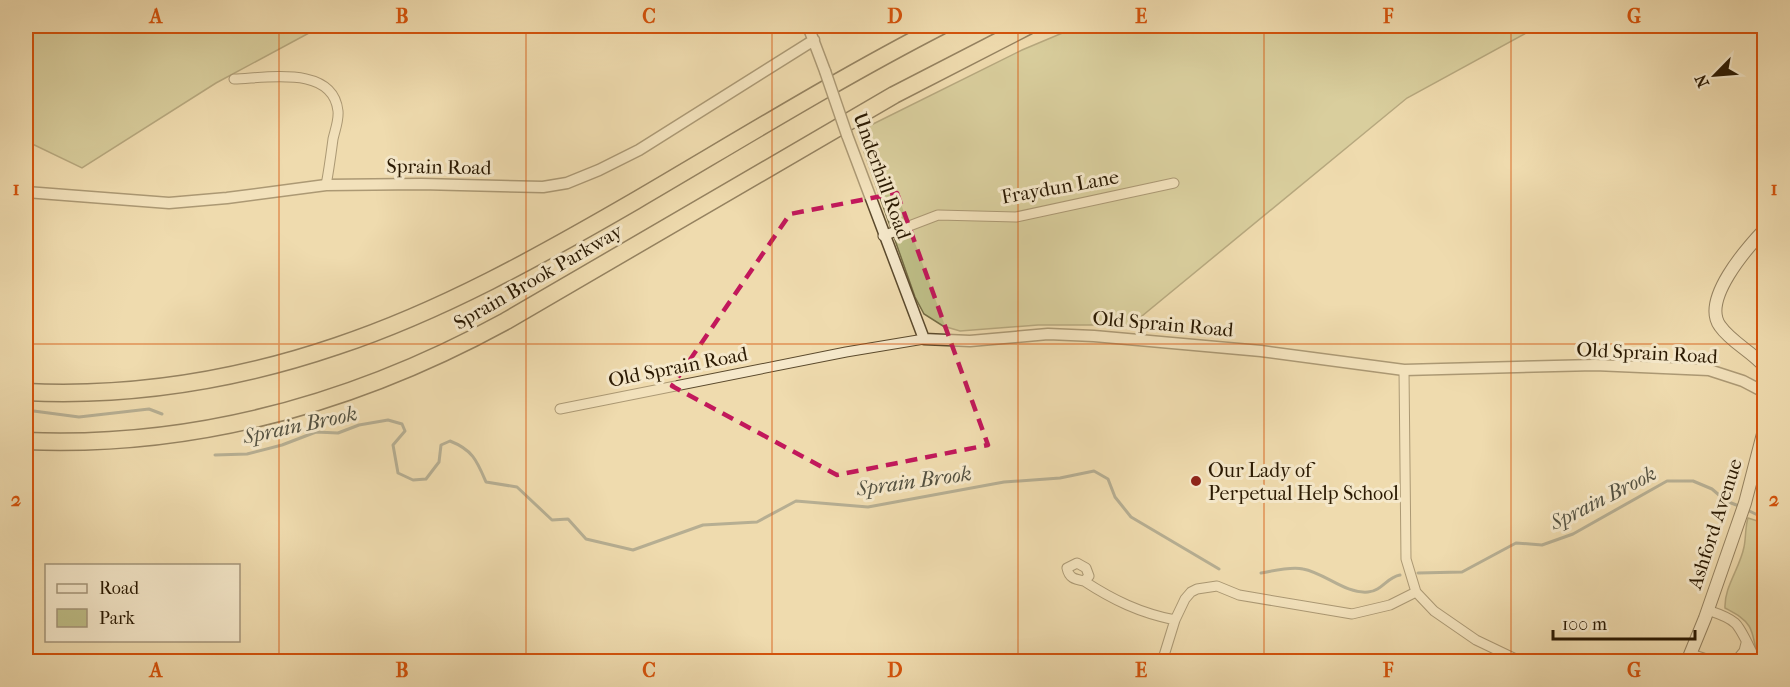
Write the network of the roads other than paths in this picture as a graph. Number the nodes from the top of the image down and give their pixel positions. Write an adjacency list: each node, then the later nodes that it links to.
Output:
1 (808, 26): 4 (street, Underhill Road)
2 (940, 26): 14 (highway, Sprain Brook Parkway)
3 (1028, 26): 18 (highway, Sprain Brook Parkway)
4 (814, 40): 7 (street, Sprain Road); 10 (street, Underhill Road, bridge)
5 (234, 79): 7 (street)
6 (1174, 183): 10 (street, Fraydun Lane)
7 (326, 185): 8 (street, Sprain Road)
8 (26, 192)
9 (1764, 230): 12 (main road)
10 (884, 236): 11 (street, Underhill Road)
11 (924, 339): 13 (street, Old Sprain Road); 16 (street, Old Sprain Road)
12 (1764, 366)
13 (1404, 370): 15 (street, Old Sprain Road); 20 (street)
14 (26, 392)
15 (1764, 392)
16 (560, 409)
17 (1764, 430): 21 (main road, Ashford Avenue)
18 (26, 441)
19 (1084, 581): 22 (street)
20 (1416, 592): 22 (street); 25 (street)
21 (1707, 609): 23 (street); 24 (main road, Ashford Avenue)
22 (1175, 620): 26 (street)
23 (1746, 643): 29 (street); 30 (street)
24 (1689, 658): 28 (street)
25 (1511, 660): 27 (street)
26 (1162, 662)
27 (1522, 662)
28 (1716, 662)
29 (1735, 662)
30 (1757, 662)

